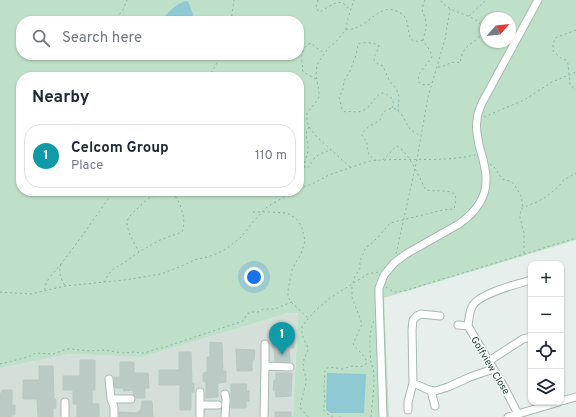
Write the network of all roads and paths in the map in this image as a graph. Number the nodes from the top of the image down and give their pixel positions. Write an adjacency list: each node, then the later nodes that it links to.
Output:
1 (127, 0): 11 (path)
2 (234, 0): 12 (path)
3 (318, 0): 10 (path)
4 (354, 0): 10 (path)
5 (425, 0): 16 (path)
6 (440, 0): 9 (path)
7 (486, 0): 13 (path)
8 (538, 0): 32 (street)
9 (450, 9): 13 (path); 21 (path)
10 (350, 11): 14 (path)
11 (118, 16)
12 (232, 16)
13 (469, 17): 21 (path)
14 (346, 29): 16 (path); 18 (path)
15 (576, 30): 26 (path)
16 (423, 40): 28 (path)
17 (304, 49): 18 (path)
18 (325, 52): 27 (path)
19 (218, 60): 22 (path)
20 (301, 60): 23 (path)
21 (438, 67): 28 (path)
22 (212, 72)
23 (303, 72)
24 (576, 72): 26 (path)
25 (304, 73): 27 (path)
26 (568, 75): 29 (path); 32 (path)
27 (317, 80): 33 (path)
28 (432, 84): 34 (path)
29 (576, 90)
30 (392, 108): 31 (path); 31 (path); 40 (path)
31 (398, 110): 34 (path)
32 (476, 121): 36 (street)
33 (309, 127): 35 (path); 35 (path)
34 (422, 135): 38 (path)
35 (332, 150): 41 (path)
36 (482, 157): 38 (path); 49 (path); 56 (street)
37 (409, 159): 38 (path); 39 (path); 39 (path); 42 (path)
38 (417, 159): 42 (path)
39 (382, 160): 40 (path)
40 (376, 161): 41 (path)
41 (350, 168): 44 (path)
42 (415, 169): 52 (path); 52 (path)
43 (576, 173): 49 (path)
44 (304, 187)
45 (110, 196): 57 (path)
46 (153, 196): 54 (path)
47 (176, 196): 54 (path)
48 (286, 196): 51 (path)
49 (523, 208): 55 (path)
50 (254, 212): 51 (path)
51 (263, 212): 60 (path); 65 (path)
52 (404, 220): 56 (path); 61 (path)
53 (576, 238): 55 (path)
54 (139, 252): 60 (path)
55 (524, 254): 58 (path)
56 (394, 263): 58 (street)
57 (61, 264): 62 (path); 63 (path)
58 (383, 277): 61 (path); 102 (street)
59 (528, 281): 69 (street)
60 (104, 283): 62 (path)
61 (353, 283): 67 (path); 99 (path)
62 (65, 286): 63 (path)
63 (45, 290): 64 (path)
64 (0, 292)
65 (292, 302): 67 (path); 73 (path)
66 (440, 316): 78 (street)
67 (308, 319): 98 (path)
68 (458, 325): 69 (street, Golfview Close)
69 (468, 326): 72 (street, Golfview Close)
70 (528, 338): 72 (street)
71 (266, 344): 74 (street)
72 (489, 361): 76 (street, Golfview Close)
73 (0, 364)
74 (265, 366): 75 (street); 97 (street)
75 (290, 367)
76 (493, 369): 79 (street); 92 (street, Golfview Close)
77 (108, 379): 83 (street)
78 (413, 383): 79 (street); 91 (street)
79 (431, 391): 90 (street)
80 (200, 392): 87 (street)
81 (225, 394): 96 (street)
82 (576, 397): 85 (street)
83 (110, 399): 84 (street); 94 (street)
84 (131, 399)
85 (564, 401)
86 (65, 402): 93 (street)
87 (200, 405): 89 (street); 95 (street)
88 (550, 405): 92 (street)
89 (218, 406)
90 (435, 406)
91 (408, 410)
92 (518, 414): 103 (street)
93 (65, 417)
94 (114, 417)
95 (200, 417)
96 (225, 417)
97 (264, 417)
98 (308, 417)
99 (333, 417)
100 (340, 417): 101 (path)
101 (344, 417)
102 (383, 417)
103 (508, 417)

